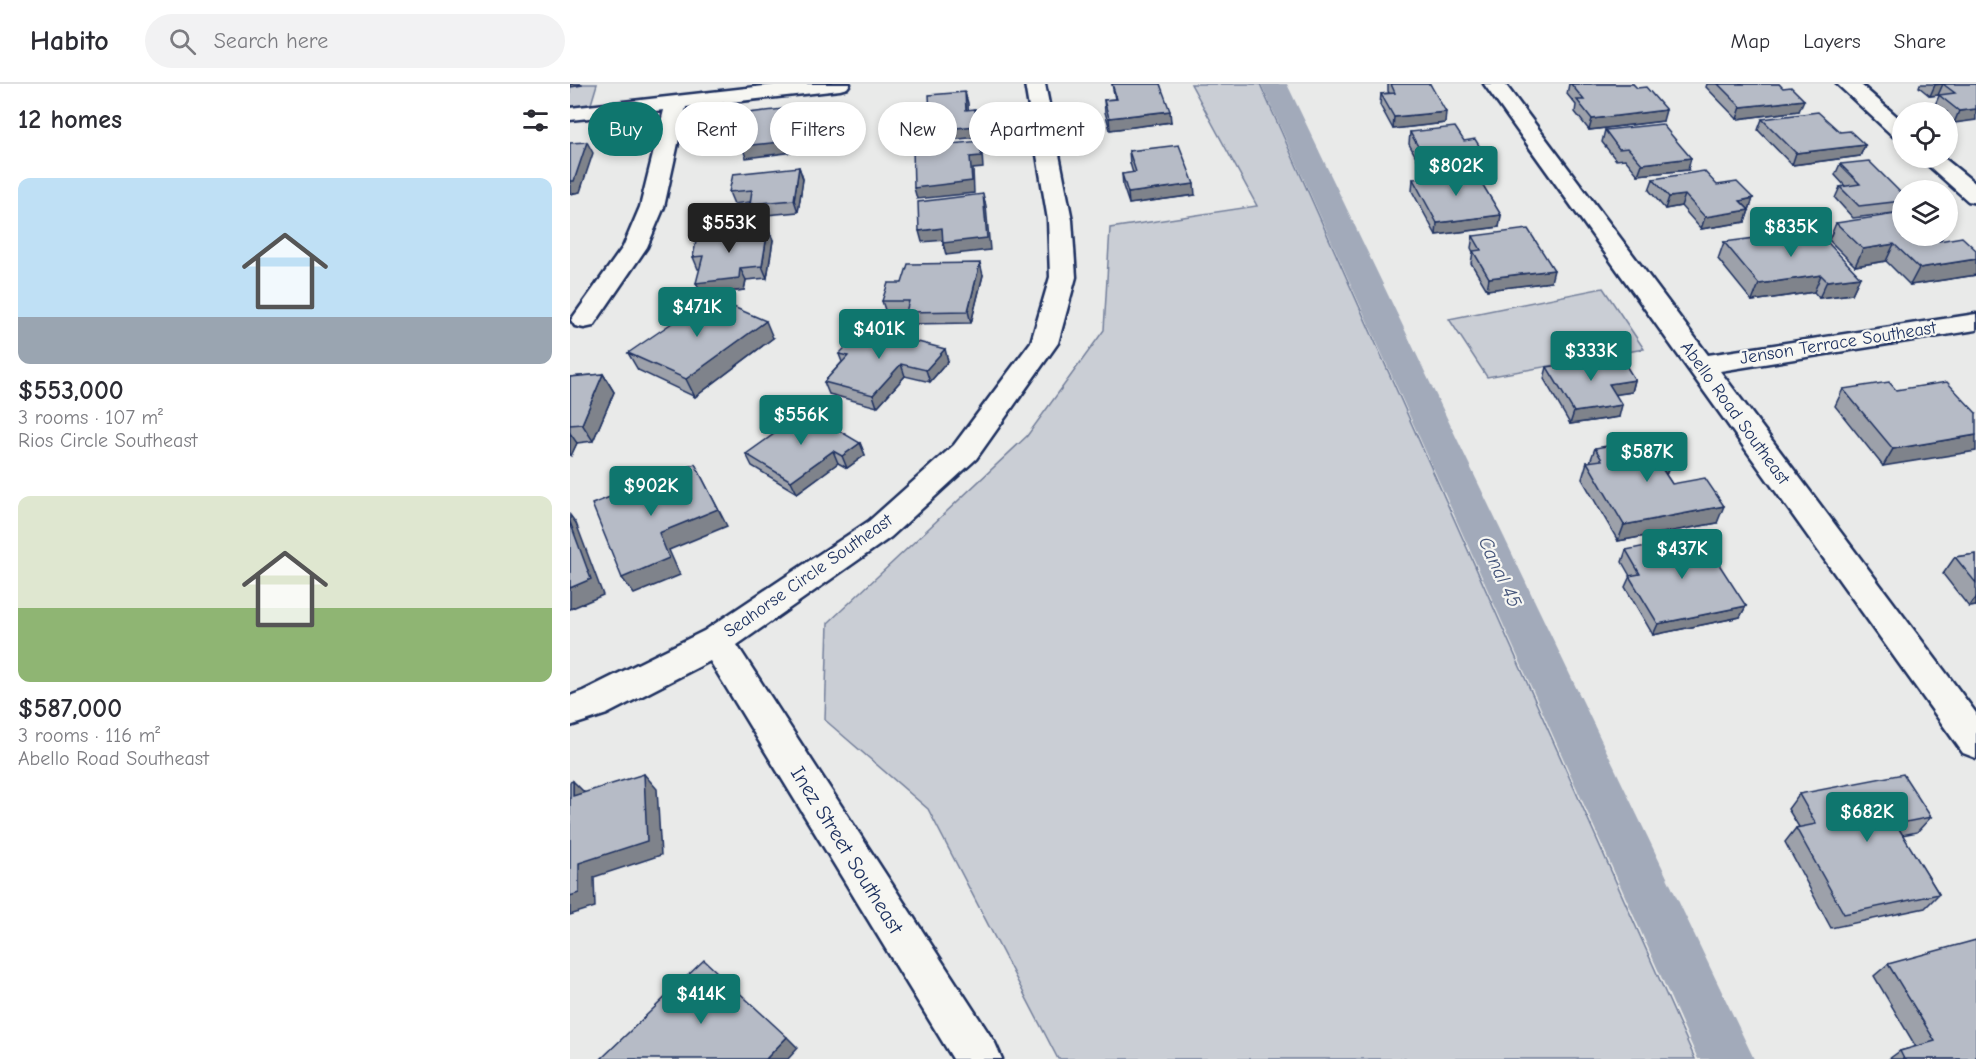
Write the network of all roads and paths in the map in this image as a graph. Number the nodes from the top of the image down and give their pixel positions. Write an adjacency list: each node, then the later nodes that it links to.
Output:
1 (840, 84): 5 (street)
2 (1035, 84): 13 (street, Seahorse Circle Southeast)
3 (1494, 84): 12 (street, Abello Road Southeast)
4 (1847, 84): 7 (street)
5 (678, 101): 6 (street); 10 (street)
6 (570, 114)
7 (1892, 123)
8 (1943, 168): 9 (street)
9 (1976, 196)
10 (584, 320)
11 (1976, 322): 12 (street, Jenson Terrace Southeast)
12 (1699, 365): 15 (street, Abello Road Southeast)
13 (716, 641): 14 (street, Seahorse Circle Southeast); 16 (street, Inez Street Southeast)
14 (570, 711)
15 (1976, 742)
16 (979, 1059)

